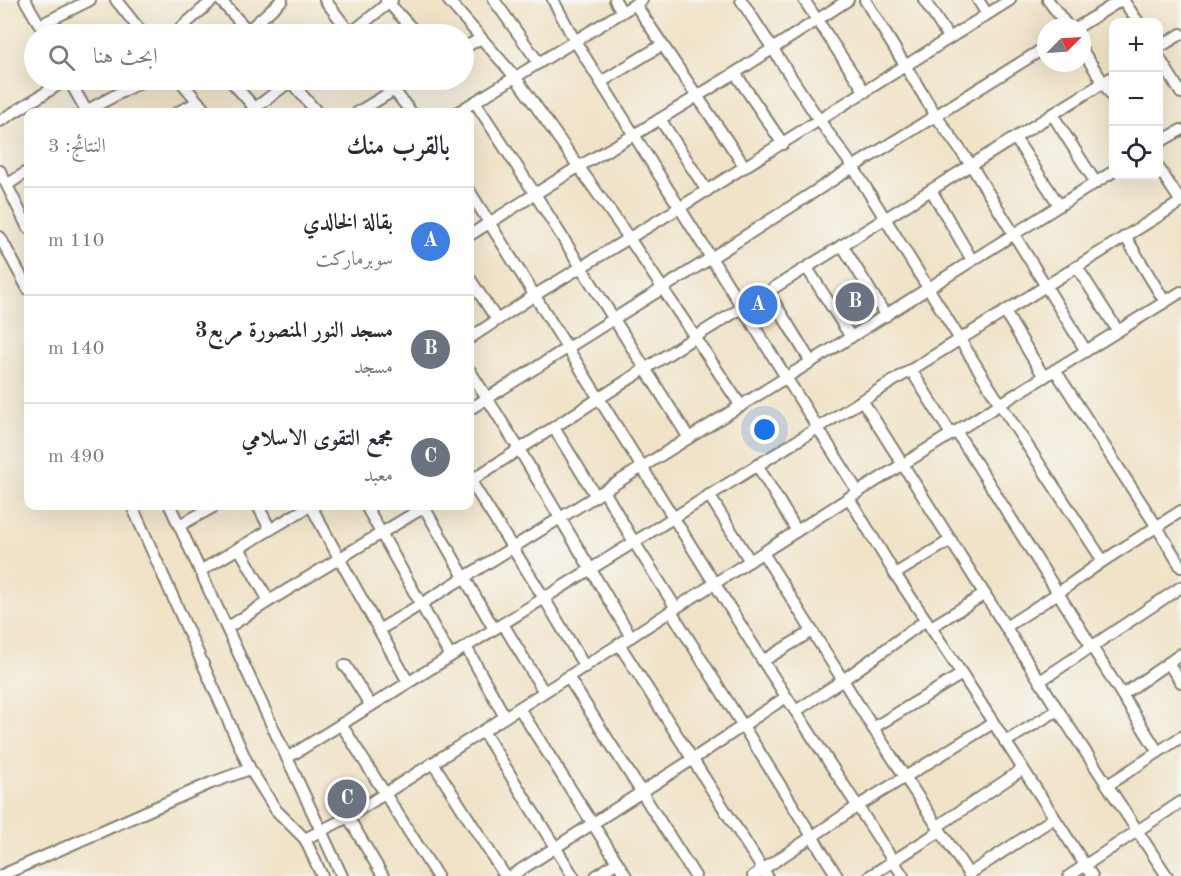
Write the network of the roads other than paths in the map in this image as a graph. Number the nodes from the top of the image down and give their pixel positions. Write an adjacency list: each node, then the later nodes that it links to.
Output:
1 (26, 0): 29 (street)
2 (90, 0): 30 (street)
3 (213, 0): 32 (street)
4 (220, 0): 33 (street)
5 (282, 0): 34 (street)
6 (326, 0): 35 (street)
7 (448, 0): 38 (street)
8 (494, 0): 49 (street)
9 (553, 0): 43 (street)
10 (615, 0): 23 (street)
11 (741, 0): 47 (street)
12 (804, 0): 28 (street)
13 (848, 0): 28 (street)
14 (865, 0): 52 (street)
15 (924, 0): 42 (street)
16 (978, 0): 24 (street)
17 (1010, 0): 24 (street)
18 (1048, 0): 25 (street)
19 (1122, 0): 26 (street); 27 (street)
20 (389, 1): 36 (street); 37 (street)
21 (121, 2): 31 (street)
22 (638, 2): 23 (street); 45 (street)
23 (622, 12): 43 (street)
24 (987, 14): 42 (street)
25 (1061, 18)
26 (1134, 18)
27 (1091, 19)
28 (817, 20): 47 (street); 66 (street)
29 (39, 24)
30 (52, 24)
31 (134, 24)
32 (185, 24)
33 (240, 24)
34 (257, 24)
35 (344, 24)
36 (363, 24)
37 (409, 24)
38 (469, 24)
39 (474, 30): 41 (street)
40 (1181, 34): 46 (street)
41 (481, 38): 44 (street); 54 (street)
42 (949, 38): 52 (street)
43 (575, 41): 49 (street); 56 (street)
44 (474, 42)
45 (662, 45): 56 (street); 69 (street)
46 (1163, 45)
47 (774, 48): 53 (street); 85 (street)
48 (1037, 53): 83 (street)
49 (539, 63): 54 (street)
50 (1163, 64): 68 (street)
51 (1091, 65): 57 (street)
52 (906, 66): 66 (street); 83 (street)
53 (735, 73): 69 (street); 91 (street)
54 (516, 78): 71 (street); 93 (street)
55 (1109, 79): 57 (street)
56 (601, 82): 88 (street)
57 (1102, 83): 67 (street); 82 (street)
58 (51, 90): 86 (street)
59 (73, 90): 72 (street)
60 (126, 90): 73 (street)
61 (191, 90): 70 (street)
62 (238, 90): 76 (street)
63 (278, 90): 77 (street)
64 (299, 90): 78 (street)
65 (394, 90): 79 (street); 80 (street)
66 (866, 92): 85 (street)
67 (1109, 93)
68 (1181, 93)
69 (697, 96): 84 (street); 94 (street)
70 (198, 102): 74 (street); 75 (street)
71 (475, 102): 81 (street); 104 (street)
72 (84, 108)
73 (93, 108)
74 (186, 108)
75 (203, 108)
76 (251, 108)
77 (256, 108)
78 (314, 108)
79 (365, 108)
80 (408, 108)
81 (465, 108)
82 (1052, 114): 89 (street); 100 (street)
83 (936, 116): 92 (street); 95 (street)
84 (660, 119): 88 (street); 103 (street)
85 (819, 120): 91 (street); 95 (street)
86 (0, 121)
87 (1181, 130): 90 (street)
88 (634, 135): 93 (street); 108 (street)
89 (1014, 138): 92 (street); 107 (street)
90 (1163, 140)
91 (783, 144): 94 (street)
92 (971, 165): 102 (street); 113 (street)
93 (578, 167): 104 (street); 116 (street)
94 (745, 167): 103 (street)
95 (853, 167): 109 (street); 118 (street)
96 (0, 171): 101 (street)
97 (24, 174): 101 (street)
98 (1109, 174): 100 (street)
99 (1163, 175): 106 (street)
100 (1096, 183): 107 (street)
101 (7, 185): 110 (street)
102 (931, 190): 109 (street); 119 (street)
103 (707, 191): 108 (street)
104 (535, 194): 111 (street); 120 (street)
105 (474, 199): 111 (street)
106 (1181, 202): 114 (street)
107 (1059, 205): 113 (street)
108 (680, 208): 116 (street); 118 (street)
109 (885, 219): 117 (street); 127 (street)
110 (24, 220)
111 (489, 223): 112 (street); 130 (street)
112 (474, 232)
113 (1014, 234): 119 (street); 125 (street)
114 (1125, 236): 121 (street); 131 (street)
115 (0, 237): 123 (street)
116 (629, 238): 120 (street); 126 (street)
117 (842, 245): 122 (street); 134 (street)
118 (711, 258): 126 (street); 132 (street)
119 (972, 260): 127 (street)
120 (581, 267): 130 (street); 135 (street)
121 (1077, 267): 125 (street); 137 (street)
122 (807, 268): 128 (street); 140 (street)
123 (24, 282)
124 (474, 285): 136 (street)
125 (1045, 286): 133 (street); 143 (street)
126 (662, 288): 135 (street); 139 (street)
127 (927, 288): 134 (street); 141 (street)
128 (768, 292): 132 (street); 144 (street)
129 (1181, 292): 131 (street)
130 (535, 295): 136 (street); 142 (street)
131 (1165, 302): 137 (street)
132 (742, 308): 139 (street); 150 (street)
133 (1005, 312): 141 (street); 148 (street)
134 (886, 316): 140 (street)
135 (614, 319): 142 (street); 145 (street)
136 (497, 320): 138 (street)
137 (1118, 331): 143 (street)
138 (474, 335)
139 (695, 337): 145 (street); 156 (street)
140 (852, 337): 144 (street)
141 (960, 340): 146 (street); 154 (street)
142 (566, 348): 151 (street); 152 (street)
143 (1086, 351): 147 (street)
144 (811, 362): 150 (street)
145 (645, 369): 152 (street); 160 (street)
146 (911, 370): 153 (street); 159 (street)
147 (1055, 370): 148 (street); 183 (street)
148 (1044, 377): 154 (street)
149 (474, 378): 151 (street)
150 (786, 378): 156 (street); 158 (street)
151 (486, 398): 155 (street); 161 (street)
152 (598, 398): 157 (street); 164 (street)
153 (862, 400): 158 (street); 162 (street)
154 (1000, 404): 159 (street); 194 (street)
155 (474, 406)
156 (741, 406): 160 (street)
157 (554, 428): 161 (street); 167 (street)
158 (817, 428): 163 (street); 169 (street)
159 (954, 433): 162 (street); 202 (street)
160 (689, 438): 164 (street)
161 (519, 449): 165 (street); 180 (street)
162 (903, 464): 169 (street); 187 (street)
163 (757, 465): 168 (street); 185 (street)
164 (642, 467): 167 (street); 181 (street)
165 (474, 477)
166 (474, 486): 190 (street)
167 (600, 493): 180 (street); 188 (street)
168 (709, 495): 181 (street); 193 (street)
169 (853, 495): 185 (street); 198 (street)
170 (134, 510): 249 (street)
171 (172, 510): 182 (street)
172 (208, 510): 182 (street)
173 (260, 510): 184 (street)
174 (304, 510): 184 (street)
175 (313, 510): 192 (street)
176 (368, 510): 186 (street)
177 (419, 510): 186 (street)
178 (427, 510): 199 (street)
179 (1181, 511): 183 (street)
180 (561, 518): 190 (street); 196 (street)
181 (675, 518): 188 (street); 200 (street)
182 (180, 525): 197 (street)
183 (1158, 527): 194 (street); 195 (street)
184 (270, 529): 189 (street)
185 (797, 531): 191 (street)
186 (382, 534): 192 (street); 206 (street)
187 (951, 540): 198 (street); 203 (street)
188 (634, 542): 196 (street); 207 (street)
189 (239, 548): 197 (street); 205 (street)
190 (513, 548): 199 (street); 204 (street)
191 (763, 553): 193 (street); 213 (street)
192 (339, 558): 205 (street); 212 (street)
193 (750, 561): 200 (street)
194 (1103, 561): 202 (street)
195 (1181, 567)
196 (590, 569): 204 (street); 214 (street)
197 (200, 571): 211 (street)
198 (895, 574): 208 (street)
199 (465, 576): 206 (street); 209 (street)
200 (715, 584): 207 (street); 220 (street)
201 (1181, 587): 216 (street)
202 (1058, 593): 210 (street); 216 (street)
203 (985, 594): 208 (street); 210 (street)
204 (544, 598): 209 (street); 223 (street)
205 (269, 601): 211 (street)
206 (421, 604): 212 (street); 219 (street)
207 (674, 610): 214 (street); 240 (street)
208 (929, 624): 224 (street); 226 (street)
209 (498, 626): 217 (street); 230 (street)
210 (1006, 627): 227 (street)
211 (227, 628): 246 (street)
212 (379, 630): 228 (street)
213 (812, 631): 220 (street); 226 (street)
214 (631, 637): 215 (street)
215 (619, 644): 223 (street); 247 (street)
216 (1091, 646): 227 (street); 231 (street)
217 (465, 647): 219 (street); 237 (street)
218 (1181, 654): 221 (street)
219 (450, 656): 228 (street)
220 (763, 661): 232 (street)
221 (1168, 663): 229 (street); 231 (street)
222 (344, 666): 233 (street)
223 (585, 667): 225 (street)
224 (962, 674): 238 (street); 241 (street)
225 (568, 677): 230 (street); 253 (street)
226 (843, 680): 236 (street); 241 (street)
227 (1040, 681): 235 (street)
228 (408, 682): 233 (street)
229 (1181, 682)
230 (544, 693): 234 (street)
231 (1122, 695): 245 (street)
232 (786, 697): 236 (street); 240 (street)
233 (371, 706): 239 (street)
234 (519, 708): 237 (street); 259 (street)
235 (1058, 710): 244 (street); 252 (street)
236 (796, 711): 256 (street)
237 (505, 717): 242 (street)
238 (993, 723): 244 (street); 251 (street)
239 (341, 724): 246 (street); 254 (street)
240 (742, 726): 247 (street); 263 (street)
241 (873, 728): 251 (street)
242 (483, 731): 248 (street); 265 (street)
243 (1181, 737): 245 (street)
244 (1005, 742): 250 (street)
245 (1158, 752): 252 (street)
246 (286, 758): 262 (street)
247 (693, 759): 253 (street); 270 (street)
248 (433, 763): 254 (street); 276 (street)
249 (250, 769): 264 (street); 271 (street)
250 (1023, 769): 258 (street); 260 (street)
251 (905, 776): 256 (street); 260 (street)
252 (1108, 785): 261 (street)
253 (641, 792): 259 (street); 281 (street)
254 (386, 793): 257 (street); 269 (street)
255 (1181, 802): 261 (street)
256 (858, 806): 263 (street); 266 (street)
257 (348, 817): 262 (street); 275 (street)
258 (1054, 818): 268 (street); 272 (street)
259 (592, 824): 265 (street); 267 (street)
260 (939, 828): 266 (street); 272 (street)
261 (1137, 830): 268 (street); 287 (street)
262 (320, 831): 264 (street); 274 (street)
263 (812, 837): 270 (street); 282 (street)
264 (305, 840): 273 (street)
265 (555, 847): 277 (street); 278 (street)
266 (893, 860): 283 (street); 284 (street)
267 (617, 862): 279 (street); 280 (street)
268 (1085, 866): 285 (street); 286 (street)
269 (432, 874)
270 (761, 874)
271 (6, 875)
272 (970, 875)
273 (322, 876)
274 (342, 876)
275 (383, 876)
276 (505, 876)
277 (511, 876)
278 (573, 876)
279 (596, 876)
280 (626, 876)
281 (695, 876)
282 (837, 876)
283 (870, 876)
284 (903, 876)
285 (1069, 876)
286 (1092, 876)
287 (1167, 876)

